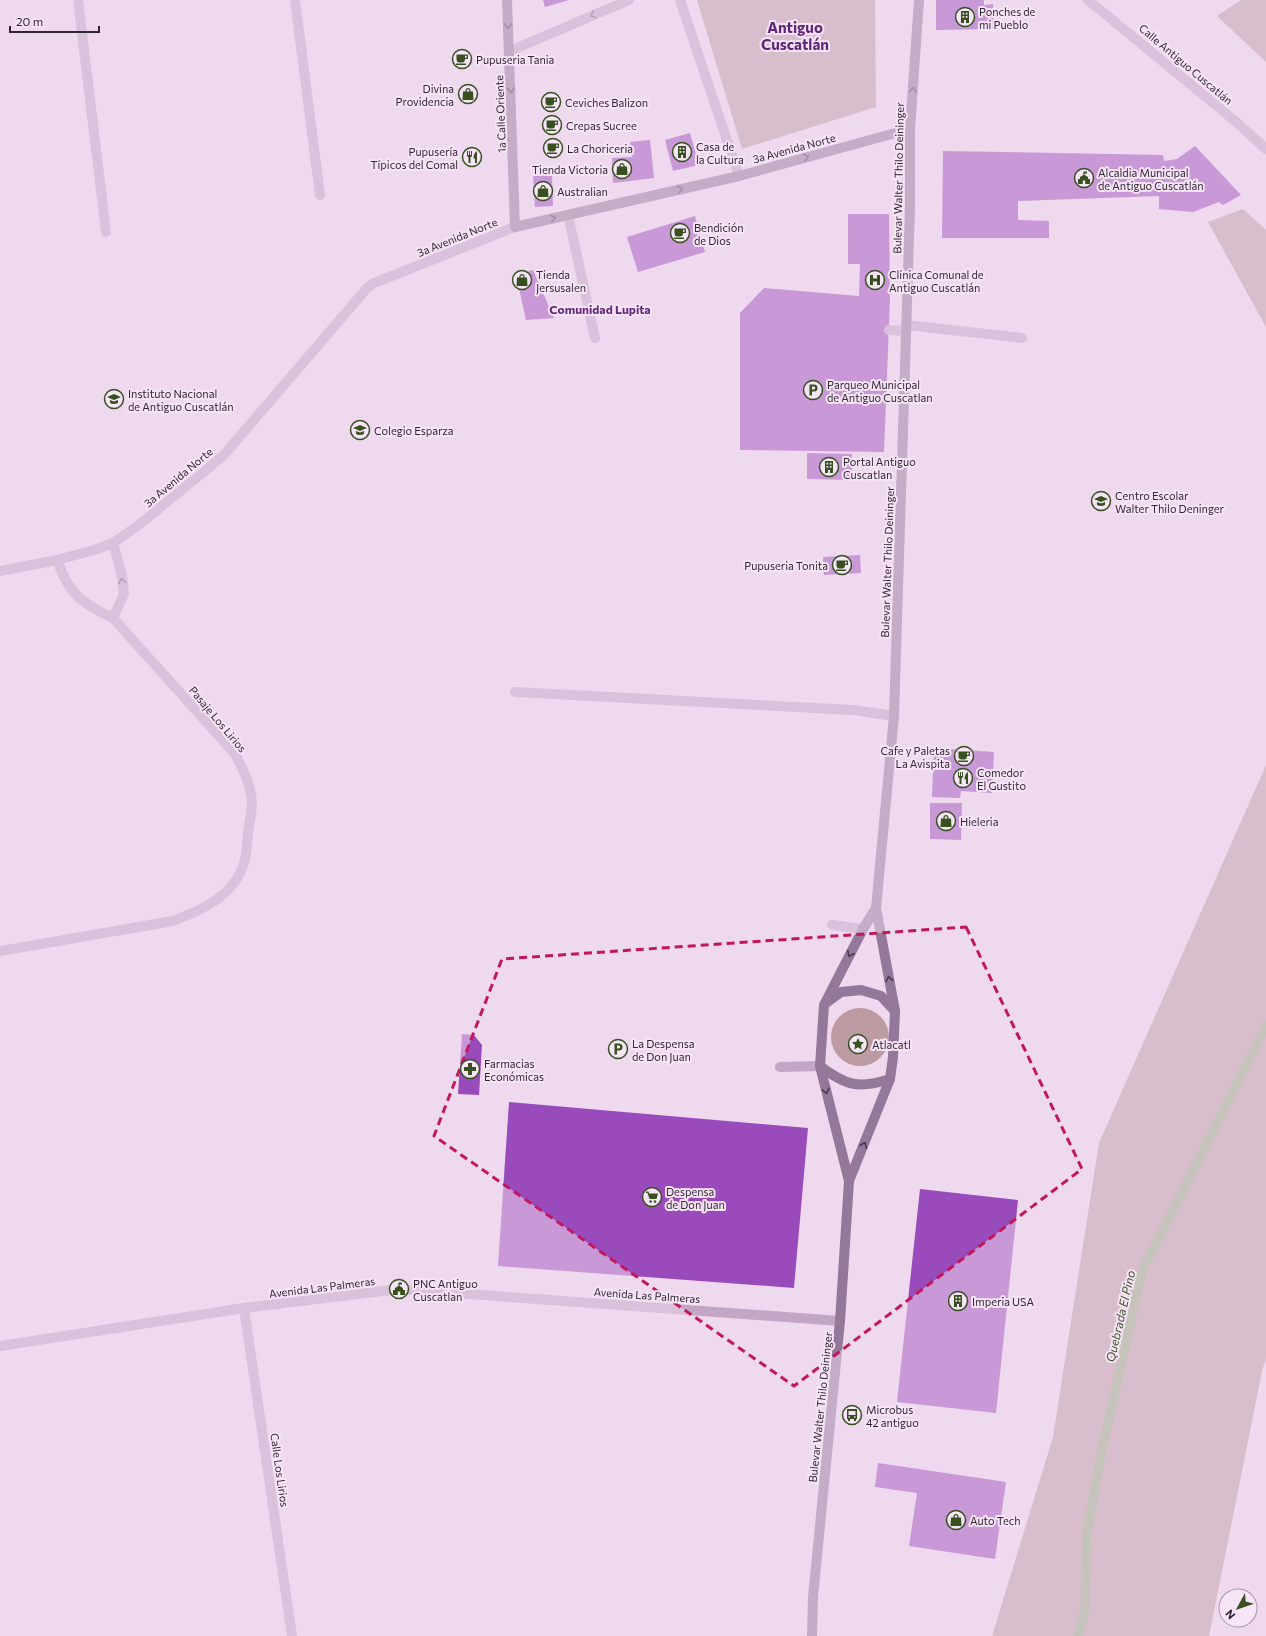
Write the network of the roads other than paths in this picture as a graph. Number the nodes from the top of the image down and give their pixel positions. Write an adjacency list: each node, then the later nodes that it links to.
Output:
1 (78, 0): 15 (street)
2 (295, 0): 12 (street)
3 (507, 0): 8 (main road, 1a Calle Oriente, one-way to 8)
4 (629, 0): 8 (street, one-way to 8)
5 (680, 0): 11 (street)
6 (919, 0): 9 (main road, Bulevar Walter Thilo Deininger, one-way to 6)
7 (1088, 0): 10 (street, Calle Antiguo Cuscatlán)
8 (510, 51): 14 (main road, 1a Calle Oriente, one-way to 14)
9 (910, 129): 11 (main road, 3a Avenida Norte, one-way to 9); 16 (main road, Bulevar Walter Thilo Deininger)
10 (1266, 149)
11 (739, 176): 13 (main road, 3a Avenida Norte, one-way to 11)
12 (320, 195)
13 (568, 215): 14 (main road, 3a Avenida Norte, one-way to 13); 18 (street)
14 (515, 227): 20 (street, 3a Avenida Norte)
15 (106, 232)
16 (906, 328): 17 (street); 19 (street); 25 (main road, Bulevar Walter Thilo Deininger)
17 (889, 330)
18 (595, 338)
19 (1022, 338)
20 (113, 543): 21 (street, 3a Avenida Norte); 23 (street, one-way to 20)
21 (57, 560): 22 (street, 3a Avenida Norte); 23 (street, Pasaje Los Lirios)
22 (0, 571)
23 (113, 618): 29 (street, Pasaje Los Lirios)
24 (515, 692): 25 (street)
25 (894, 716): 26 (main road, Bulevar Walter Thilo Deininger)
26 (876, 908): 28 (main road, Bulevar Walter Thilo Deininger); 31 (main road, Bulevar Walter Thilo Deininger, one-way to 26)
27 (832, 925): 28 (street)
28 (863, 929): 30 (main road, Bulevar Walter Thilo Deininger, one-way to 30)
29 (0, 951)
30 (824, 1005): 31 (main road); 32 (main road, Bulevar Walter Thilo Deininger)
31 (895, 1011): 34 (main road, Bulevar Walter Thilo Deininger)
32 (820, 1066): 33 (street); 34 (main road); 35 (main road, Bulevar Walter Thilo Deininger, one-way to 35)
33 (780, 1067)
34 (890, 1078): 35 (main road, Bulevar Walter Thilo Deininger, one-way to 34)
35 (849, 1181): 37 (main road, Bulevar Walter Thilo Deininger)
36 (244, 1308): 37 (street, Avenida Las Palmeras); 38 (street, Avenida Las Palmeras); 39 (street, Calle Los Lirios)
37 (840, 1321): 40 (main road, Bulevar Walter Thilo Deininger)
38 (0, 1346)
39 (292, 1636)
40 (812, 1636)

